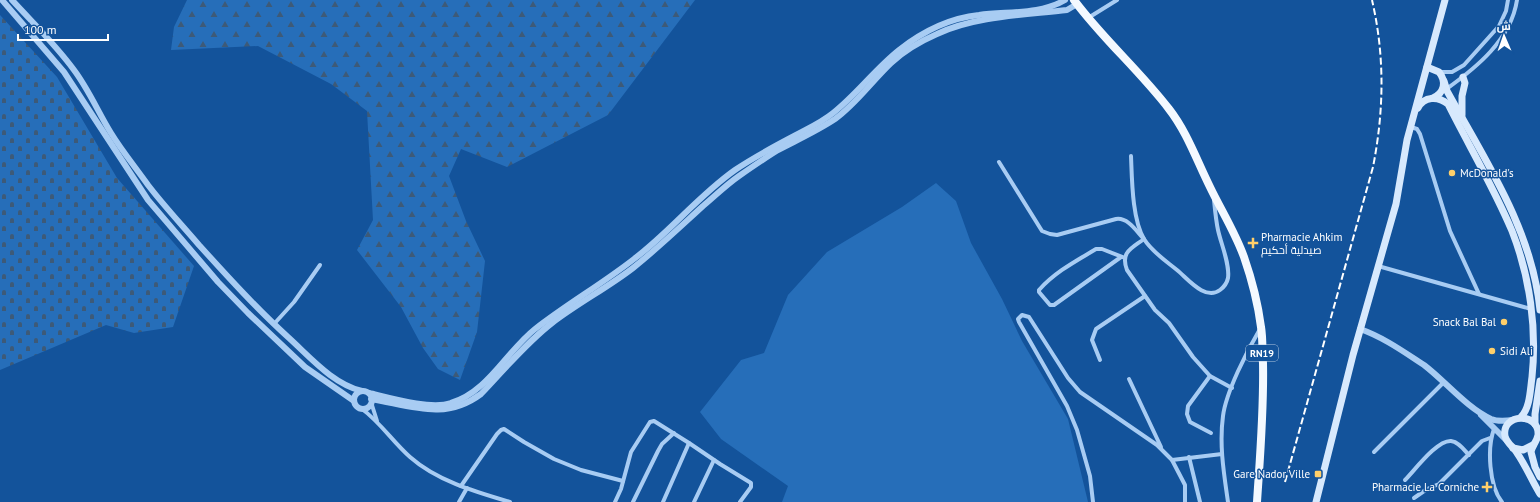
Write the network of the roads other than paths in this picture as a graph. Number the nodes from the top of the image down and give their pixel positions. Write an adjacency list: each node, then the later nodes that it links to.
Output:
1 (2, 0): 12 (street)
2 (12, 0): 11 (street)
3 (1065, 0): 9 (street)
4 (1117, 0): 10 (street)
5 (1445, 0): 13 (main road)
6 (1508, 0): 14 (street)
7 (1517, 0): 16 (street)
8 (1076, 2): 9 (street); 10 (main road, RN19)
9 (1056, 8): 49 (street)
10 (1088, 18): 28 (main road, RN19)
11 (32, 21): 12 (street); 30 (street)
12 (26, 26): 31 (street)
13 (1427, 67): 15 (main road); 20 (main road)
14 (1458, 70): 15 (street); 16 (street)
15 (1439, 72): 17 (main road)
16 (1463, 77): 18 (street); 24 (main road)
17 (1444, 81): 18 (main road); 19 (main road)
18 (1447, 89): 19 (street); 22 (main road)
19 (1440, 94): 21 (main road)
20 (1419, 96): 21 (main road); 23 (main road)
21 (1429, 98): 22 (main road); 23 (main road)
22 (1454, 110): 24 (main road); 37 (main road)
23 (1414, 117): 25 (main road)
24 (1462, 117): 38 (main road)
25 (1411, 127): 34 (main road); 35 (street)
26 (1131, 156): 29 (street)
27 (999, 162): 29 (street)
28 (1213, 194): 29 (street); 40 (main road, RN19)
29 (1144, 239): 32 (street)
30 (205, 252): 31 (street); 39 (street)
31 (198, 257): 50 (street)
32 (1123, 257): 32 (street); 36 (street)
33 (320, 265): 39 (street)
34 (1378, 266): 35 (street); 41 (main road)
35 (1479, 294): 37 (street)
36 (1145, 296): 42 (street); 43 (street)
37 (1532, 309): 53 (main road)
38 (1540, 310)
39 (274, 324): 48 (street)
40 (1261, 328): 47 (street); 90 (main road, RN19)
41 (1360, 330): 46 (street); 91 (main road)
42 (1100, 360)
43 (1210, 376): 47 (street); 59 (street)
44 (1129, 379): 65 (street)
45 (1540, 381): 56 (main road)
46 (1444, 382): 52 (street); 66 (street)
47 (1232, 388): 67 (street)
48 (362, 391): 49 (street); 50 (street)
49 (370, 398): 51 (street); 55 (street)
50 (354, 401): 51 (street)
51 (362, 408): 55 (street)
52 (1476, 409): 54 (street); 57 (street)
53 (1521, 417): 54 (main road); 56 (main road)
54 (1513, 420): 61 (main road)
55 (377, 421): 75 (street)
56 (1535, 424): 63 (main road)
57 (1494, 429): 60 (street); 61 (street)
58 (674, 433): 62 (street); 74 (street); 82 (street)
59 (1211, 433)
60 (1490, 438): 68 (street); 92 (street)
61 (1506, 440): 64 (main road)
62 (689, 443): 70 (street); 83 (street)
63 (1533, 445): 64 (main road); 72 (main road)
64 (1513, 448): 77 (main road)
65 (1162, 449): 71 (street); 86 (street)
66 (1374, 452)
67 (1222, 454): 69 (street); 89 (street)
68 (1468, 455): 73 (street); 78 (street)
69 (1189, 457): 71 (street); 88 (street)
70 (714, 460): 84 (street); 85 (street)
71 (1172, 460): 87 (street)
72 (1540, 477)
73 (1405, 480)
74 (623, 481): 75 (street); 81 (street)
75 (461, 486): 76 (street)
76 (467, 488): 79 (street); 80 (street)
77 (1540, 494)
78 (1414, 498)
79 (459, 502)
80 (510, 502)
81 (615, 502)
82 (633, 502)
83 (663, 502)
84 (694, 502)
85 (740, 502)
86 (1093, 502)
87 (1185, 502)
88 (1200, 502)
89 (1228, 502)
90 (1257, 502)
91 (1316, 502)
92 (1502, 502)

